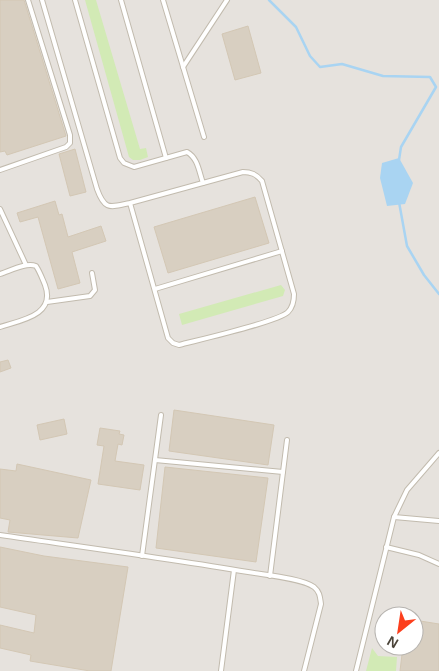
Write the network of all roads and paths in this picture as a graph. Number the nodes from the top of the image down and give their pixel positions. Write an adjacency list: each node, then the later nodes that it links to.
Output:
1 (28, 0): 10 (lane)
2 (42, 0): 12 (lane)
3 (75, 0): 9 (lane)
4 (121, 0): 9 (lane)
5 (163, 0): 7 (lane)
6 (227, 0): 7 (lane)
7 (183, 67): 8 (lane)
8 (204, 136)
9 (166, 158): 11 (lane)
10 (0, 170)
11 (203, 183): 12 (lane); 14 (lane)
12 (130, 203): 18 (lane)
13 (0, 209): 15 (lane)
14 (282, 251): 18 (lane); 18 (lane)
15 (26, 265): 17 (lane); 19 (lane)
16 (92, 273): 19 (lane)
17 (0, 274)
18 (155, 288)
19 (47, 302): 20 (lane)
20 (0, 327)
21 (161, 415): 24 (lane)
22 (287, 440): 25 (lane)
23 (439, 453): 26 (lane)
24 (155, 460): 25 (lane); 30 (lane)
25 (283, 472): 33 (lane)
26 (394, 517): 27 (lane); 29 (lane)
27 (439, 521)
28 (0, 535): 30 (lane)
29 (386, 547): 31 (lane); 36 (lane)
30 (142, 556): 32 (lane)
31 (439, 564)
32 (234, 570): 33 (lane); 34 (lane)
33 (270, 576): 35 (lane)
34 (221, 671)
35 (304, 671)
36 (356, 671)

